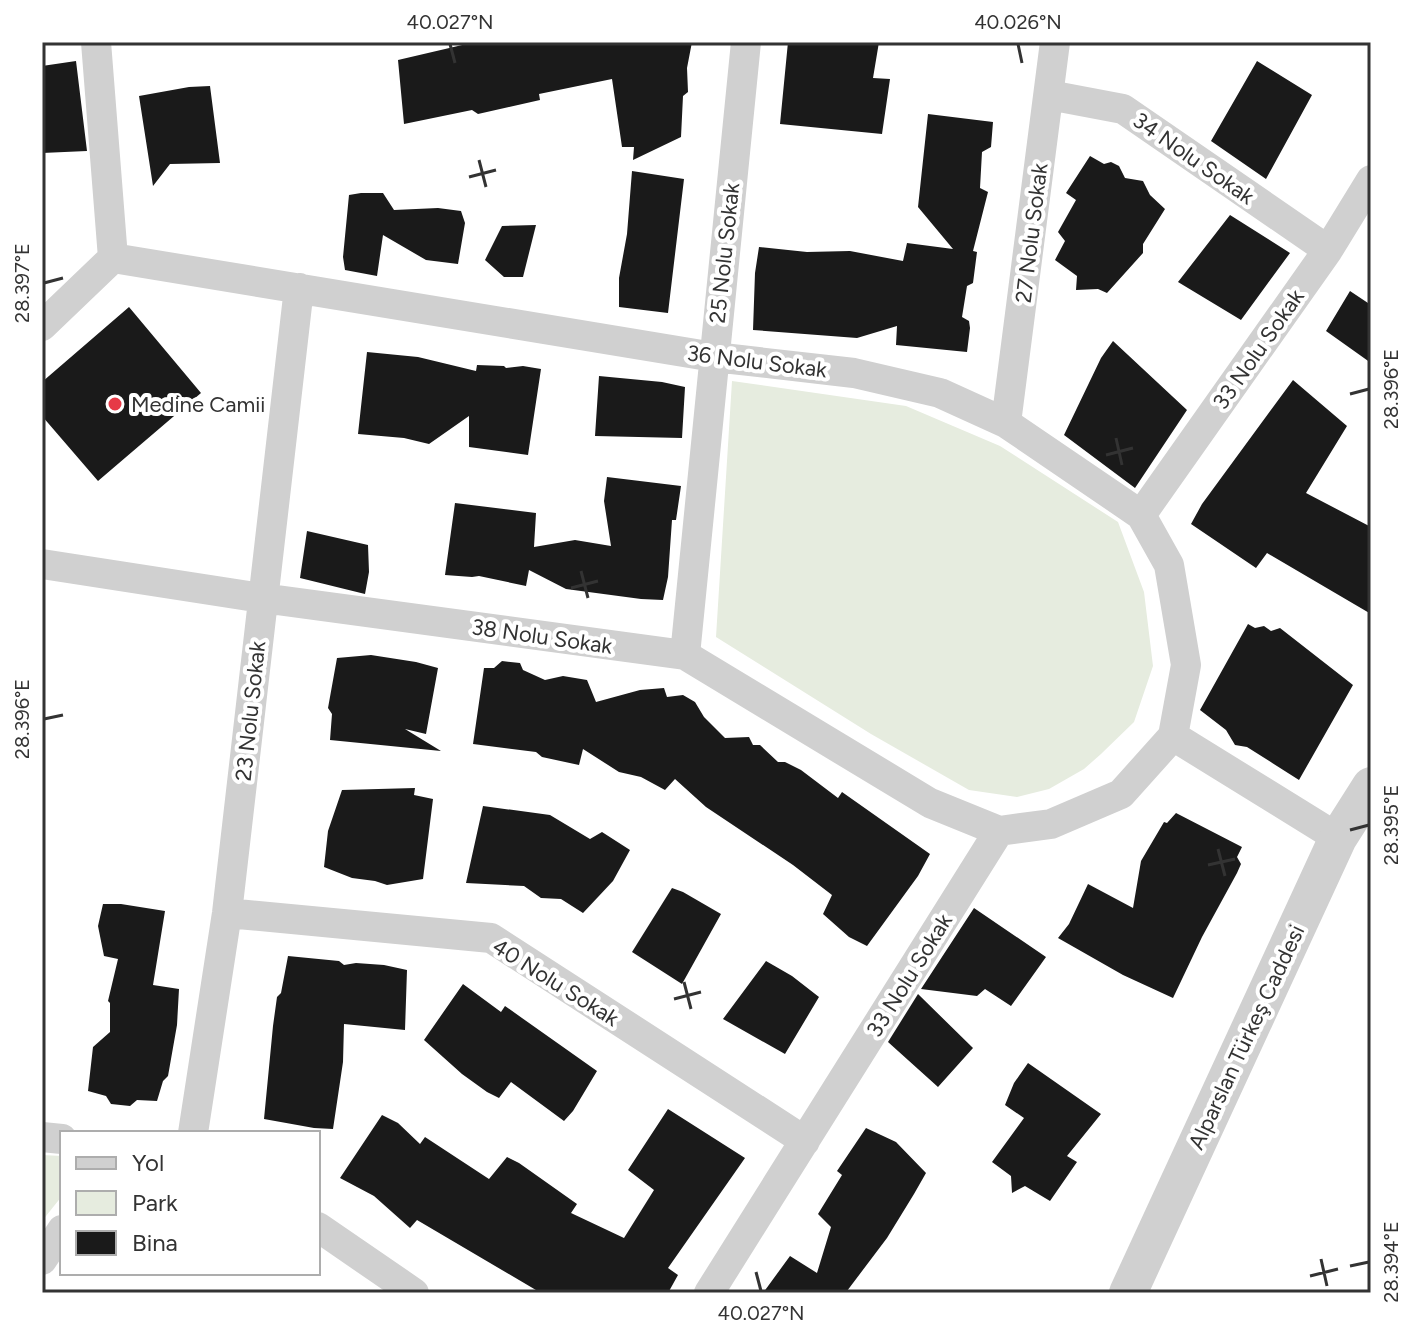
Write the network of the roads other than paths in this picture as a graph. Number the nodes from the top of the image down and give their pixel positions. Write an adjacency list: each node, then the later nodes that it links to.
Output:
1 (96, 42): 7 (street)
2 (746, 42): 10 (street, 25 Nolu Sokak)
3 (1055, 42): 4 (street, 27 Nolu Sokak)
4 (1049, 95): 6 (street, 34 Nolu Sokak); 11 (street, 27 Nolu Sokak)
5 (1371, 180): 6 (street, 33 Nolu Sokak)
6 (1328, 250): 12 (street, 33 Nolu Sokak)
7 (113, 258): 8 (street, 36 Nolu Sokak); 9 (street)
8 (299, 288): 10 (street, 36 Nolu Sokak); 14 (street, 23 Nolu Sokak)
9 (42, 326)
10 (714, 357): 11 (street, 36 Nolu Sokak); 15 (street, 25 Nolu Sokak)
11 (1006, 423): 12 (street, 36 Nolu Sokak)
12 (1141, 515): 16 (street, 36 Nolu Sokak)
13 (42, 564): 14 (street, 38 Nolu Sokak)
14 (262, 598): 15 (street, 38 Nolu Sokak); 20 (street, 23 Nolu Sokak)
15 (685, 655): 18 (street, 38 Nolu Sokak)
16 (1173, 736): 18 (street); 19 (street)
17 (1371, 786): 19 (street, Alparslan Türkeş Caddesi)
18 (999, 831): 22 (street, 33 Nolu Sokak)
19 (1338, 838): 28 (street, Alparslan Türkeş Caddesi)
20 (227, 913): 21 (street, 23 Nolu Sokak); 22 (street, 40 Nolu Sokak)
21 (193, 1131)
22 (805, 1141): 27 (street, 33 Nolu Sokak)
23 (320, 1229): 26 (street)
24 (60, 1233): 25 (street)
25 (42, 1260)
26 (395, 1288)
27 (709, 1293)
28 (1128, 1293)

